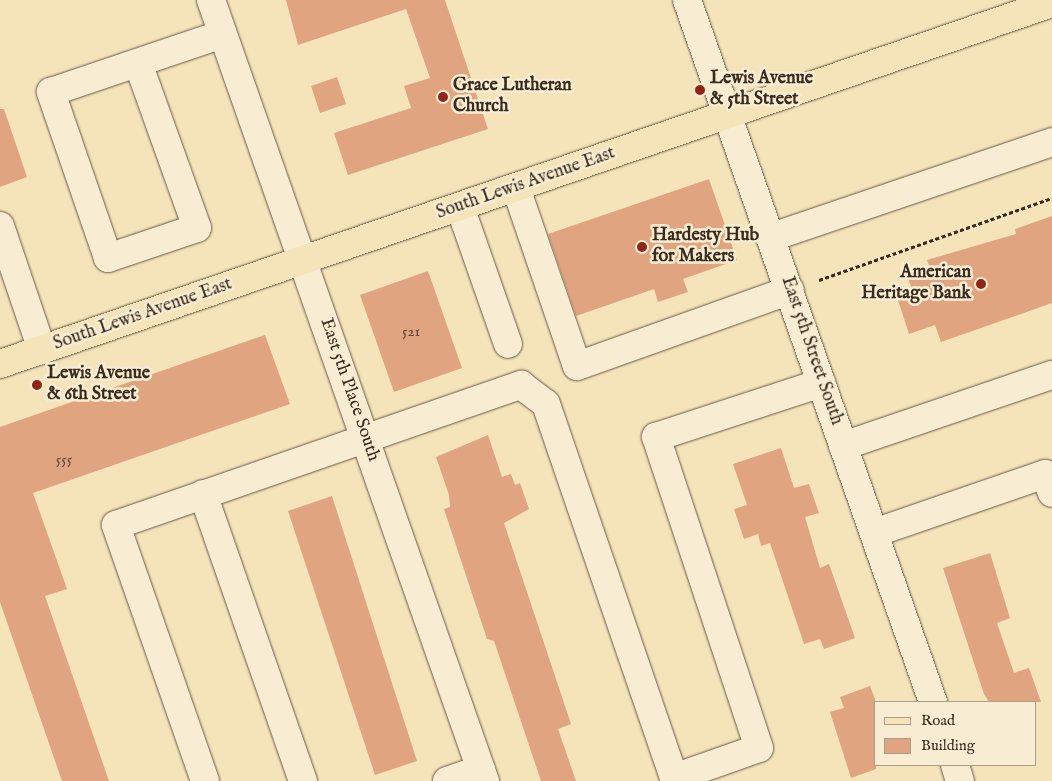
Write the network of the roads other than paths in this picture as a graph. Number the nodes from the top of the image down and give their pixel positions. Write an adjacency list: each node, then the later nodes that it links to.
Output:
1 (211, 0): 4 (street, East 5th Place South)
2 (687, 0): 6 (street, East 5th Street South)
3 (1052, 3): 6 (main road, South Lewis Avenue East)
4 (222, 34): 5 (street); 12 (street, East 5th Place South)
5 (138, 63): 5 (street)
6 (729, 114): 8 (main road, South Lewis Avenue East); 11 (street, East 5th Street South)
7 (1052, 142): 11 (street)
8 (516, 188): 9 (main road, South Lewis Avenue East); 13 (street)
9 (460, 207): 12 (main road, South Lewis Avenue East); 14 (street)
10 (0, 226): 15 (street)
11 (772, 237): 13 (street, East 5th Street South)
12 (301, 261): 15 (main road, South Lewis Avenue East); 19 (street, East 5th Place South)
13 (790, 290): 18 (street, East 5th Street South)
14 (508, 344)
15 (42, 350): 16 (main road, South Lewis Avenue East)
16 (0, 364)
17 (1052, 375): 20 (street)
18 (821, 383): 19 (street); 20 (street, East 5th Street South)
19 (366, 437): 22 (street); 26 (street, East 5th Place South)
20 (843, 446): 23 (street, East 5th Street South)
21 (1052, 493): 23 (street)
22 (203, 494): 27 (street); 28 (street)
23 (874, 533): 24 (street, East 5th Street South)
24 (933, 701)
25 (955, 766): 30 (street)
26 (483, 775): 29 (street)
27 (204, 781)
28 (303, 781)
29 (447, 781)
30 (960, 781)

